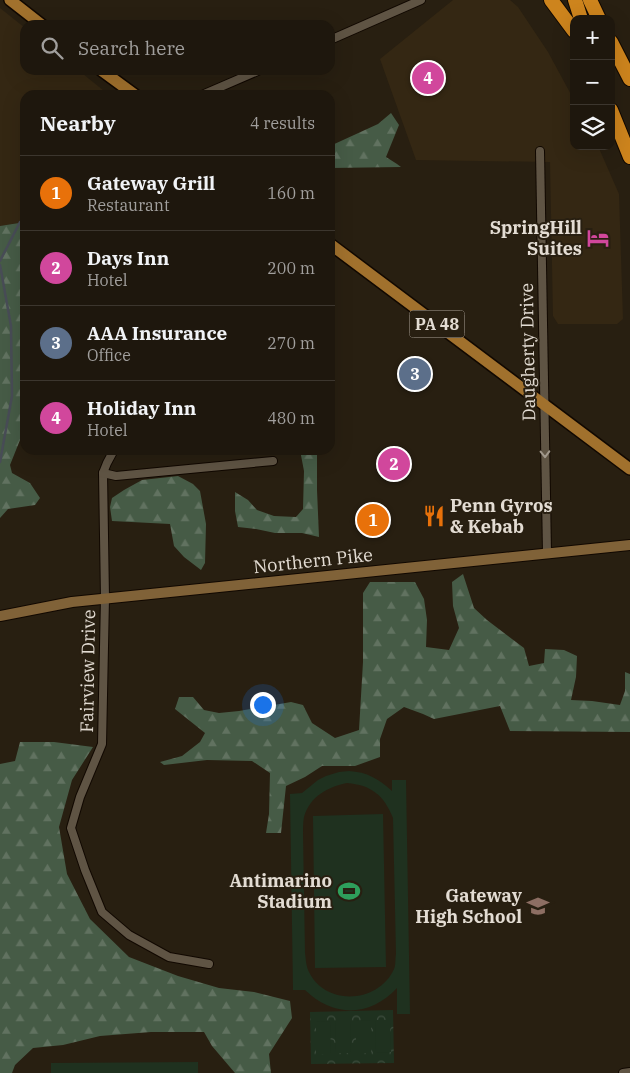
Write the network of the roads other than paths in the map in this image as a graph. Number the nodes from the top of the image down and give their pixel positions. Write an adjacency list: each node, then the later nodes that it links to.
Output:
1 (10, 0): 10 (main road)
2 (421, 0): 12 (street)
3 (551, 0): 11 (highway)
4 (575, 0): 7 (highway)
5 (590, 0): 8 (highway)
6 (598, 0): 9 (highway)
7 (580, 15)
8 (598, 15)
9 (600, 15)
10 (36, 20)
11 (570, 26)
12 (335, 38)
13 (615, 50): 16 (highway)
14 (108, 75): 17 (main road)
15 (248, 75): 18 (street)
16 (630, 79)
17 (128, 90)
18 (214, 90)
19 (615, 120): 21 (highway)
20 (540, 151): 23 (street, Daugherty Drive)
21 (630, 157)
22 (335, 248): 23 (main road, PA 48)
23 (544, 405): 26 (main road, PA 48); 29 (street, Daugherty Drive, one-way to 29)
24 (111, 455): 27 (street)
25 (274, 461): 27 (street)
26 (630, 469)
27 (103, 473): 30 (street, Fairview Drive)
28 (630, 545): 29 (main road, Northern Pike)
29 (547, 553): 30 (main road, Northern Pike)
30 (105, 598): 31 (main road, Northern Pike); 32 (street, Fairview Drive)
31 (0, 616)
32 (209, 964)
33 (630, 1072): 34 (street)
34 (623, 1073)

